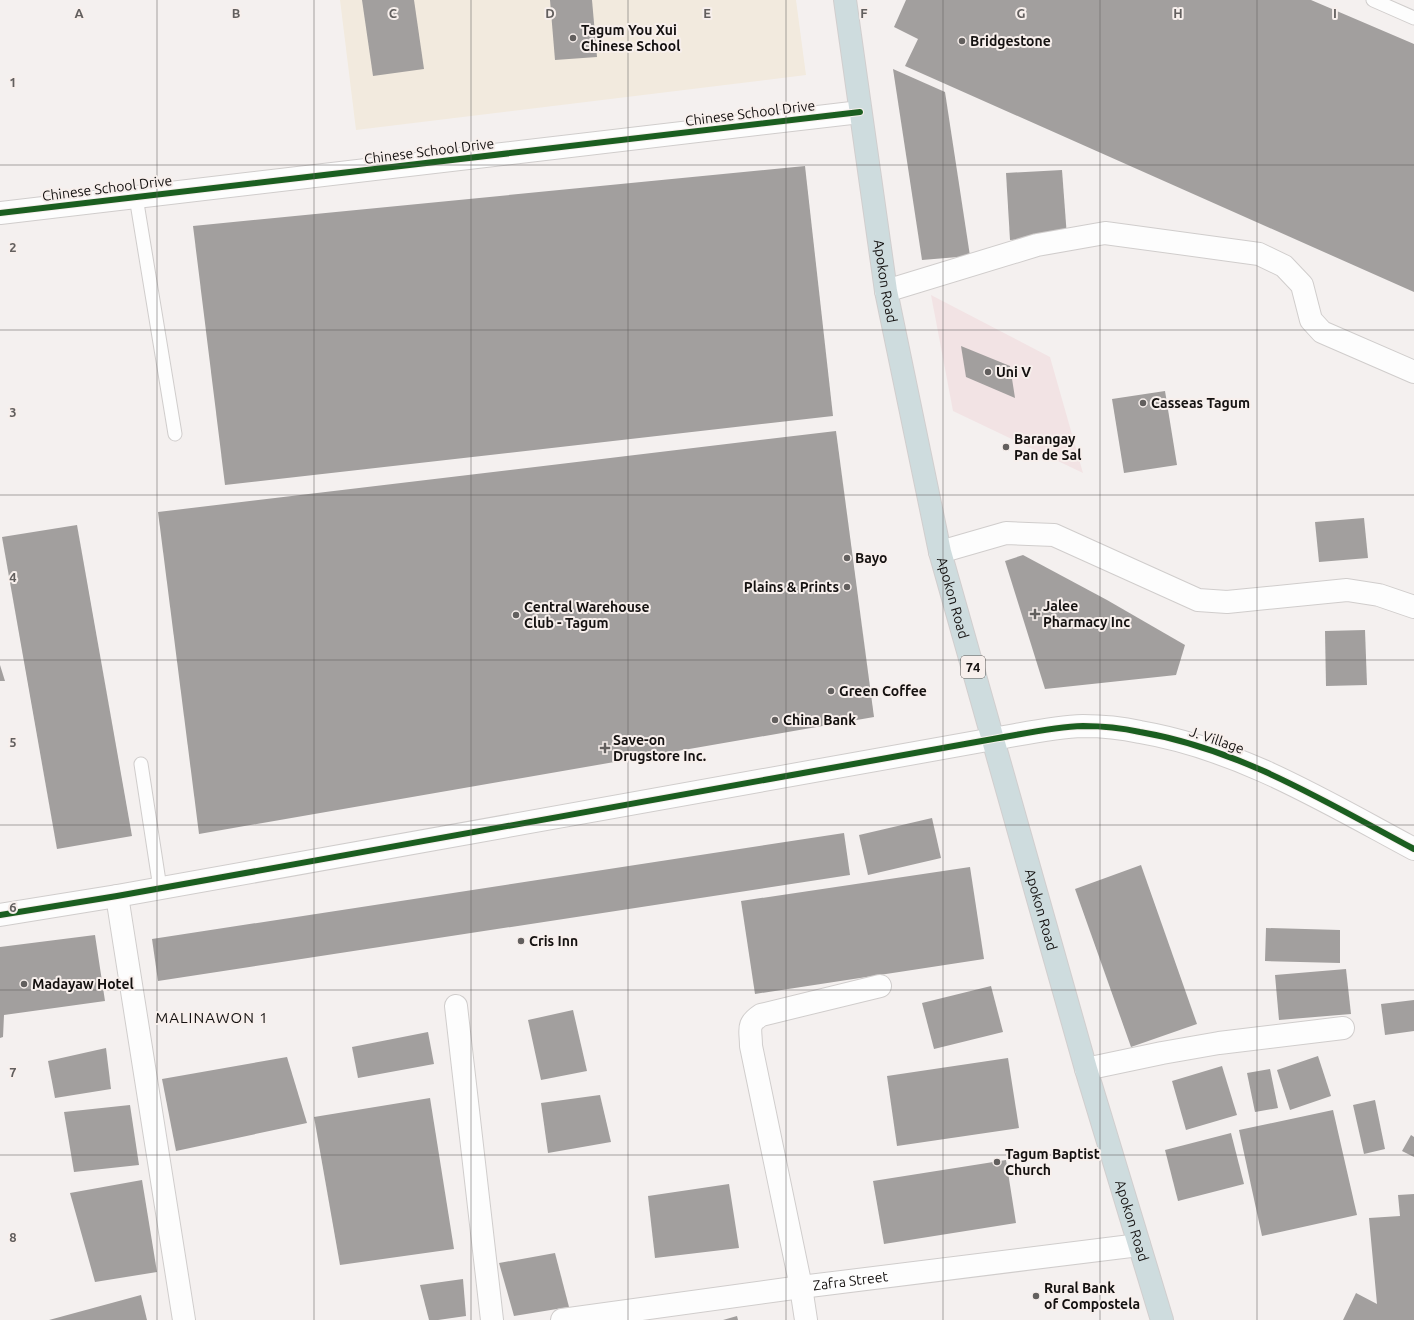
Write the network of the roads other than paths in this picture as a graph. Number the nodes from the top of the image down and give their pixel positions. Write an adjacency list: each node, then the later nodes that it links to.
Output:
1 (845, 0): 4 (highway, Apokon Road / 74)
2 (1373, 0): 3 (lane)
3 (1414, 18)
4 (860, 112): 5 (street, Chinese School Drive); 7 (highway, Apokon Road / 74)
5 (136, 197): 6 (street, Chinese School Drive); 9 (lane)
6 (0, 213)
7 (886, 291): 8 (street); 10 (highway, Apokon Road / 74)
8 (1414, 372)
9 (176, 434)
10 (940, 552): 11 (street); 12 (highway, Apokon Road / 74)
11 (1414, 607)
12 (993, 739): 14 (street, J. Village); 15 (street, J. Village); 21 (highway, Apokon Road / 74)
13 (140, 764): 15 (lane)
14 (1414, 849)
15 (160, 888): 16 (street, J. Village)
16 (117, 896): 17 (street, J. Village); 24 (street)
17 (0, 915)
18 (880, 986): 23 (street)
19 (456, 1006): 25 (street)
20 (1343, 1028): 21 (street)
21 (1086, 1069): 22 (highway, Apokon Road / 74)
22 (1139, 1245): 23 (street, Zafra Street); 28 (highway, Apokon Road / 74)
23 (801, 1287): 26 (street, Zafra Street); 27 (street)
24 (184, 1320)
25 (492, 1320)
26 (562, 1320)
27 (806, 1320)
28 (1162, 1320)

